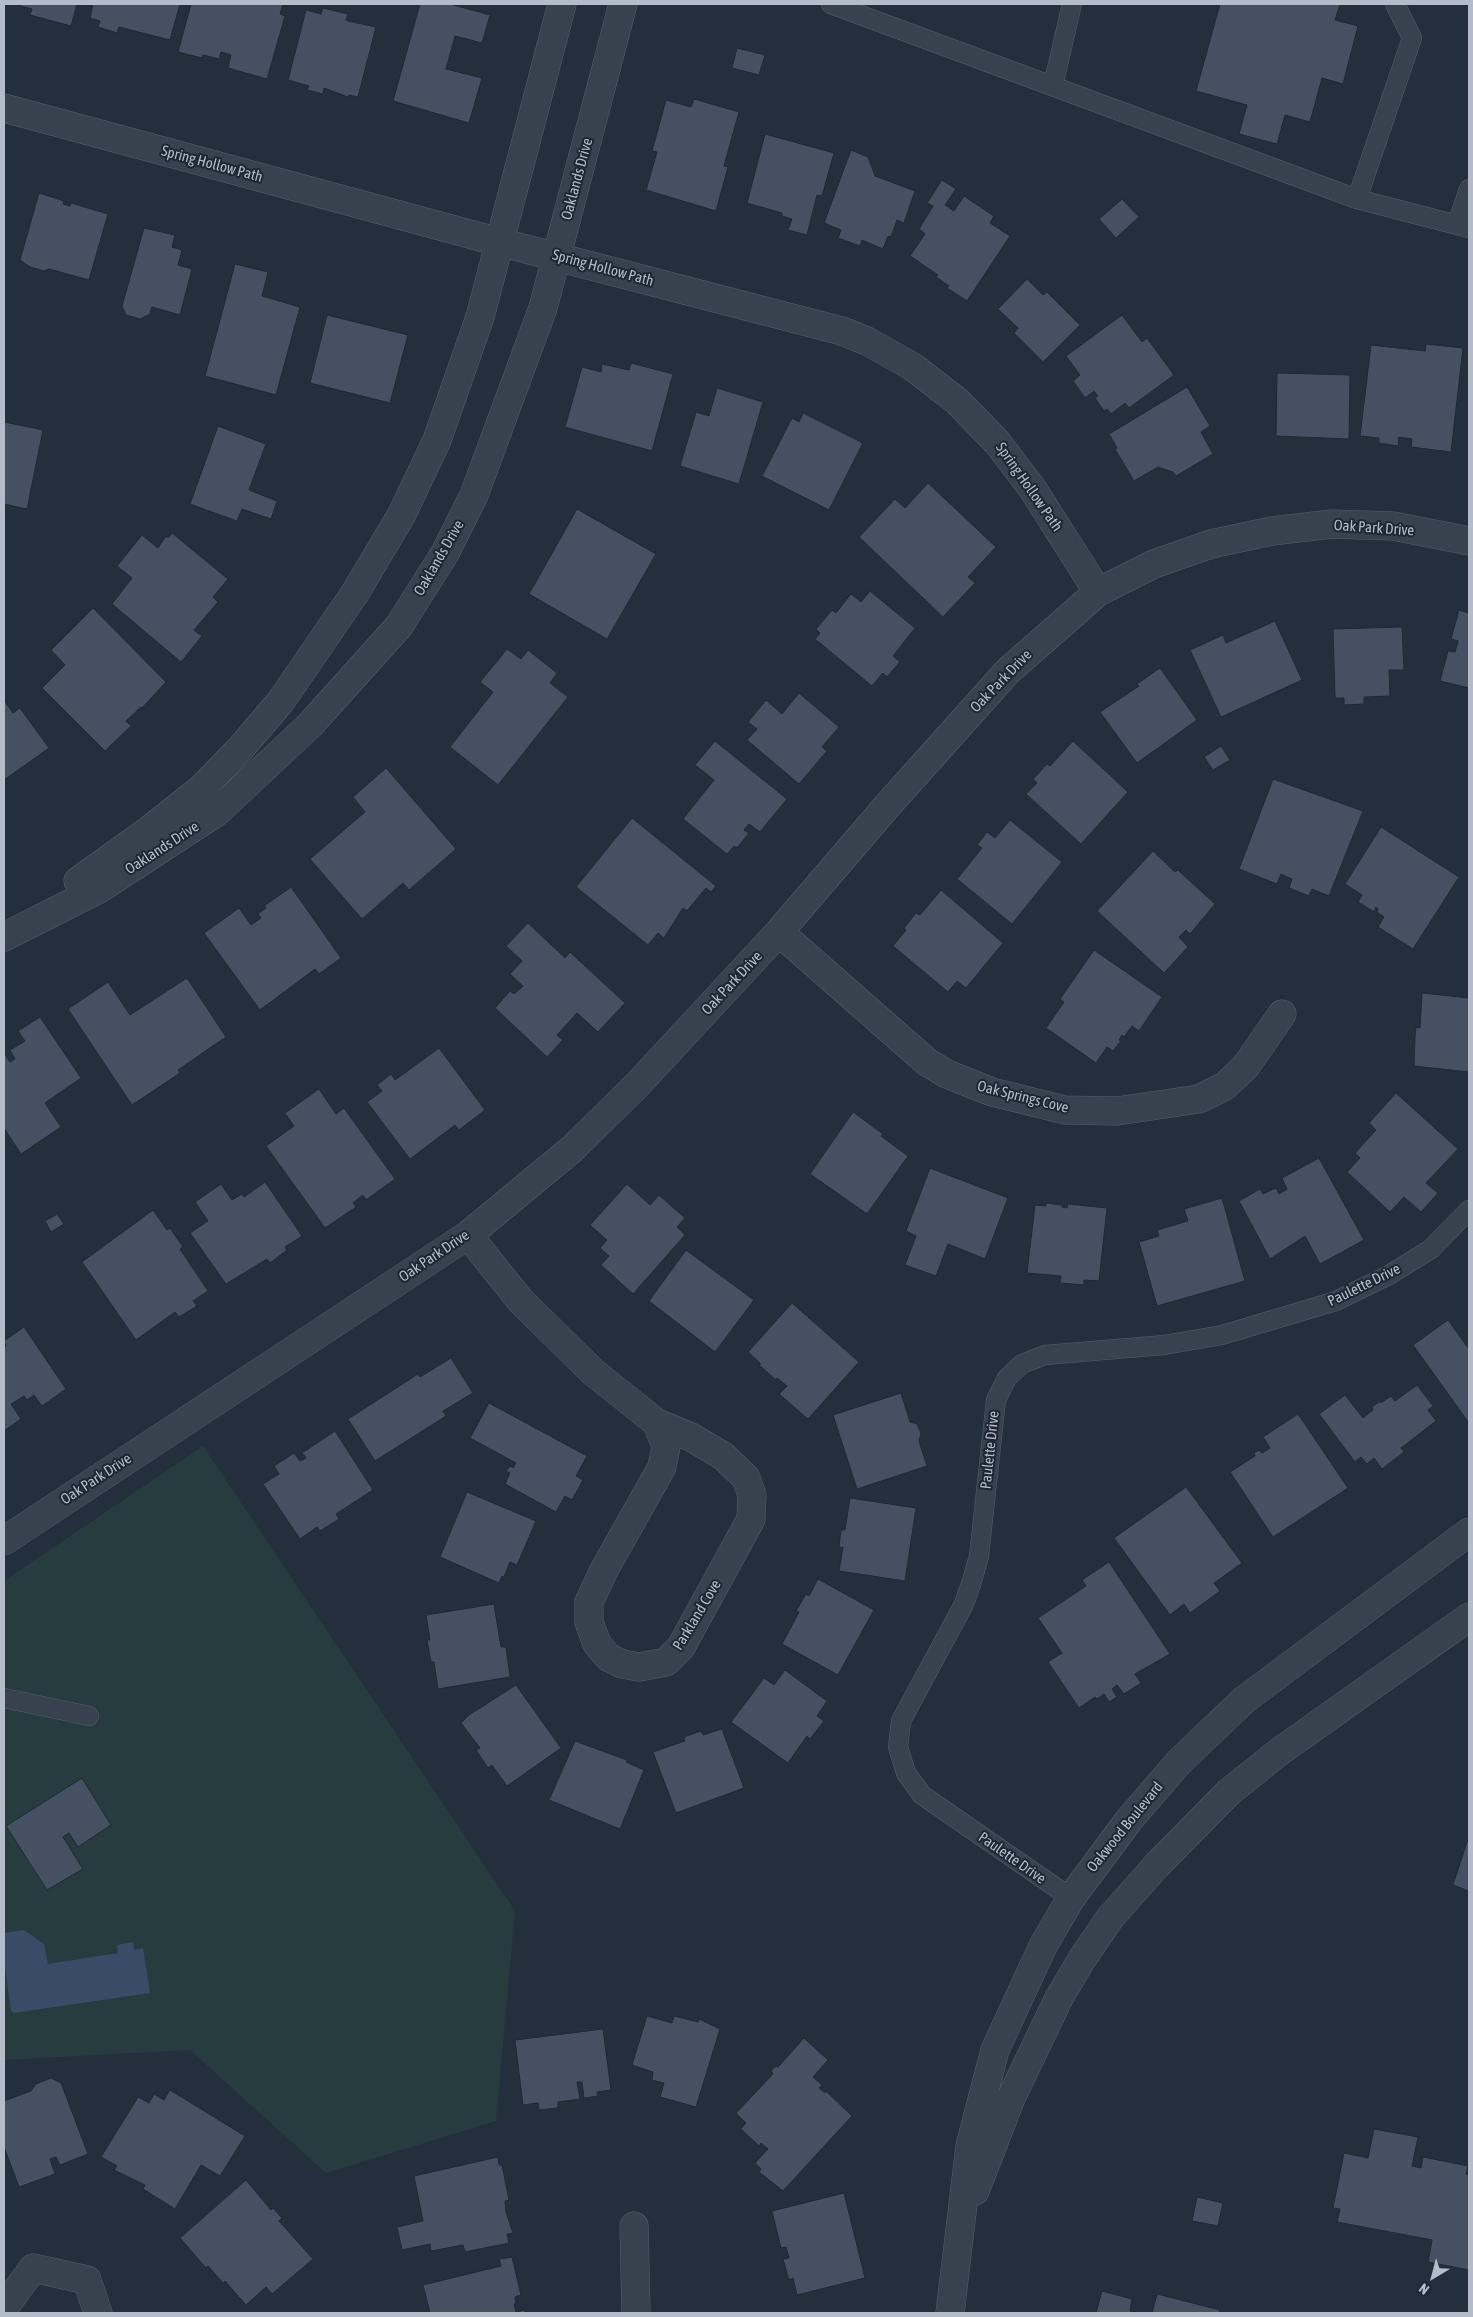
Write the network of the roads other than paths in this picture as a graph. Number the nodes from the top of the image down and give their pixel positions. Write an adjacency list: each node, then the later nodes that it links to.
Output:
1 (562, 4): 11 (street, Oaklands Drive)
2 (624, 4): 12 (street, Oaklands Drive)
3 (831, 4): 6 (lane)
4 (1072, 4): 6 (lane)
5 (1394, 4): 9 (lane)
6 (1053, 86): 9 (lane)
7 (4, 108): 11 (street, Spring Hollow Path)
8 (1469, 189): 10 (lane)
9 (1358, 198): 10 (lane)
10 (1463, 226)
11 (499, 242): 12 (street, Spring Hollow Path); 16 (street, Oaklands Drive)
12 (557, 256): 14 (street, Spring Hollow Path); 17 (street, Oaklands Drive)
13 (1469, 541): 14 (street, Oak Park Drive)
14 (1098, 592): 15 (street, Oak Park Drive)
15 (779, 932): 18 (street, Oak Springs Cove); 20 (street, Oak Park Drive)
16 (4, 934)
17 (4, 938)
18 (1282, 1014)
19 (1469, 1210): 27 (lane, Paulette Drive)
20 (468, 1234): 21 (street, Parkland Cove); 23 (street, Oak Park Drive)
21 (657, 1423): 21 (street, Parkland Cove)
22 (1469, 1532): 27 (street, Oakwood Boulevard)
23 (4, 1541)
24 (1469, 1617): 29 (street, Oakwood Boulevard)
25 (4, 1698): 26 (lane)
26 (89, 1716)
27 (1071, 1898): 29 (street, Oakwood Boulevard)
28 (634, 2226): 32 (street)
29 (958, 2242): 33 (street, Oakwood Boulevard)
30 (4, 2308): 31 (street)
31 (98, 2313)
32 (636, 2313)
33 (950, 2313)

